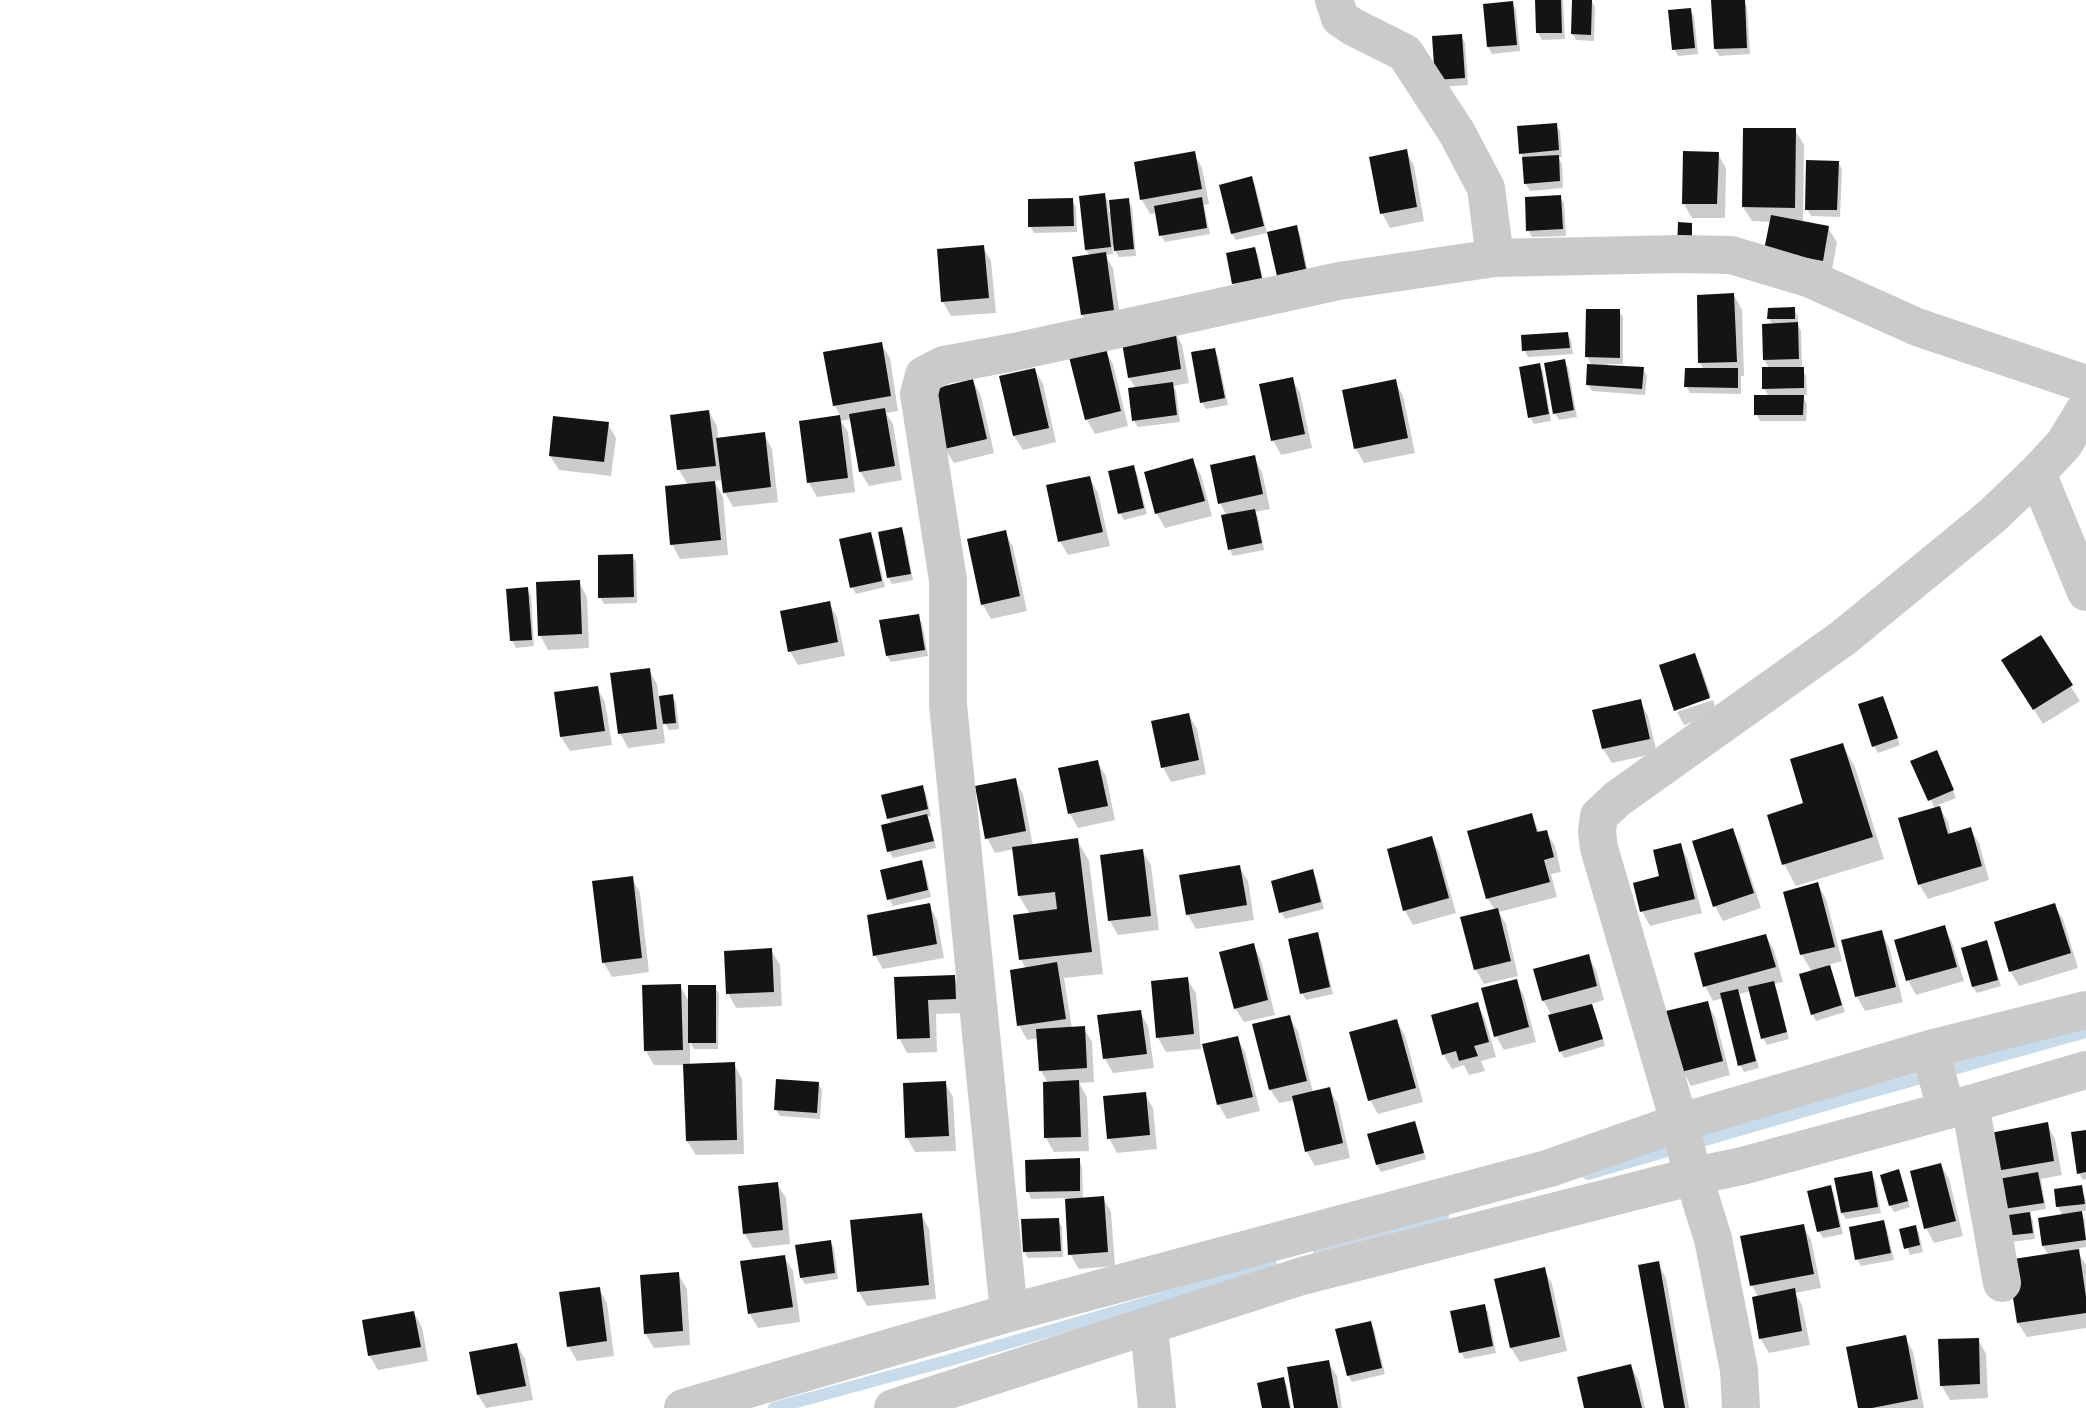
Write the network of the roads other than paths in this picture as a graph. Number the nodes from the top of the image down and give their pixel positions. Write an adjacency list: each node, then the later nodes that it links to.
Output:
1 (1334, 0): 2 (street)
2 (1495, 258): 3 (street); 13 (street)
3 (2086, 384)
4 (2086, 408): 5 (street)
5 (2037, 473): 6 (street); 11 (street)
6 (2086, 592)
7 (2086, 1010): 8 (street)
8 (1930, 1054): 10 (street); 11 (street)
9 (2086, 1070): 10 (street)
10 (1953, 1105): 11 (street); 12 (street)
11 (1686, 1149): 13 (street); 14 (street); 18 (street)
12 (2002, 1283)
13 (1009, 1313): 15 (street)
14 (1149, 1326): 16 (street); 17 (street)
15 (683, 1408)
16 (893, 1408)
17 (1157, 1408)
18 (1741, 1408)

